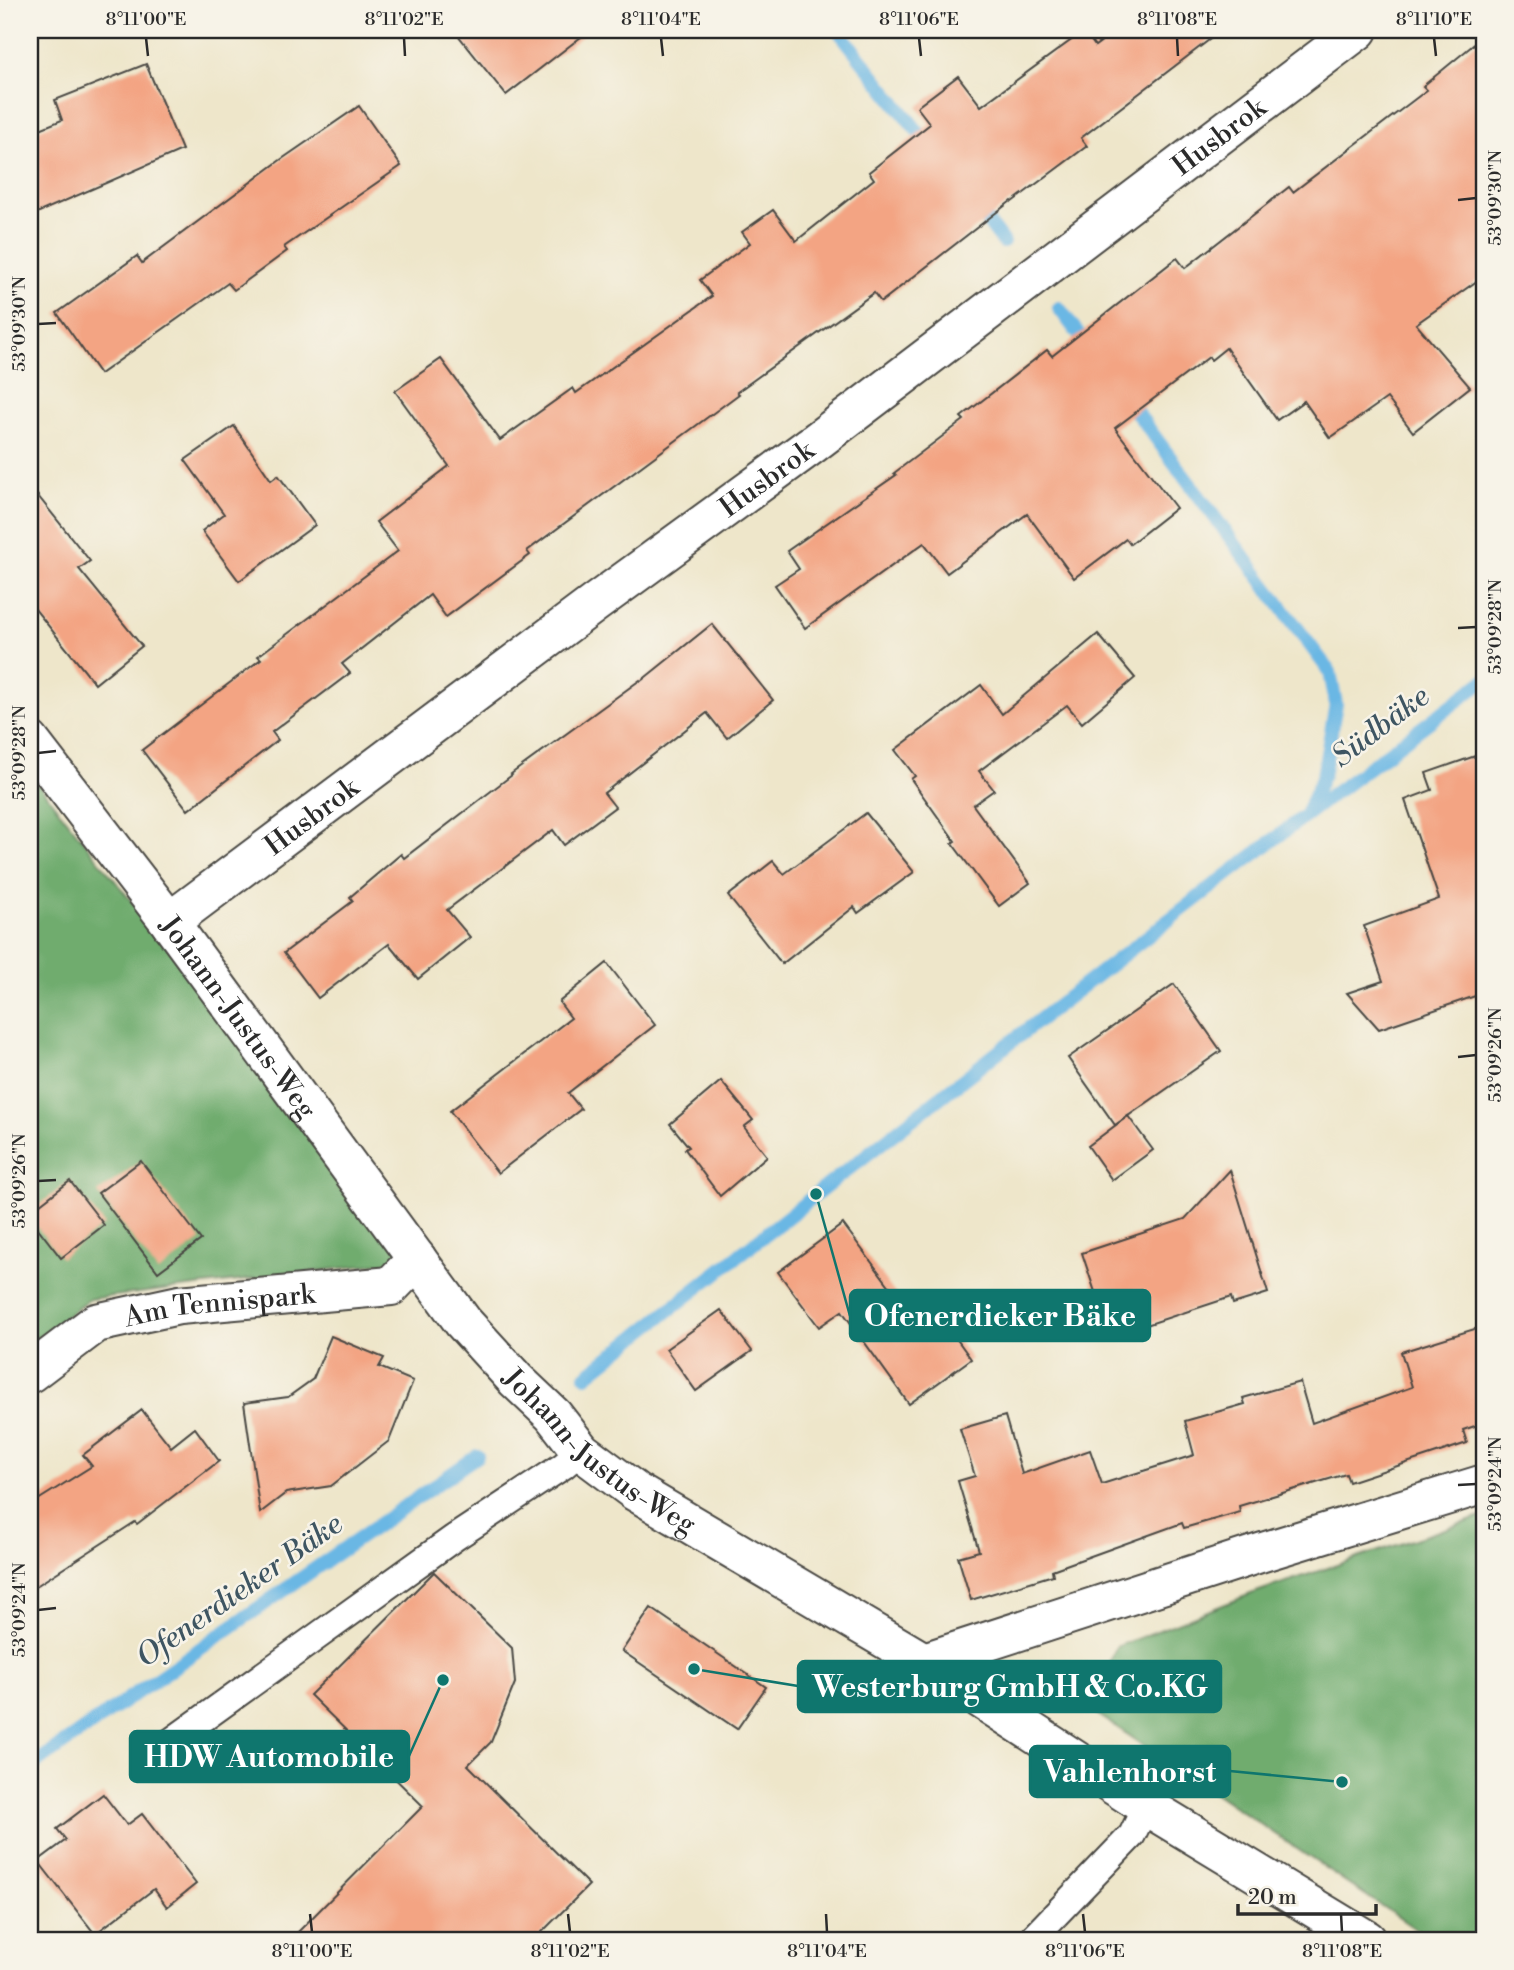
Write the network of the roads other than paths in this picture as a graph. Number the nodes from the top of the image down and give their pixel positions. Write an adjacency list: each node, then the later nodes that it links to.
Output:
1 (1358, 30): 3 (street, Husbrok)
2 (30, 741): 3 (street, Johann-Justus-Weg)
3 (171, 925): 4 (street, Johann-Justus-Weg)
4 (417, 1258): 5 (street, Am Tennispark); 6 (street, Johann-Justus-Weg)
5 (30, 1373)
6 (581, 1451): 8 (street, Johann-Justus-Weg); 9 (lane)
7 (1484, 1484): 8 (street)
8 (924, 1661): 10 (street, Johann-Justus-Weg)
9 (144, 1761)
10 (1146, 1805): 11 (lane); 12 (street, Johann-Justus-Weg)
11 (1031, 1940)
12 (1367, 1940)

